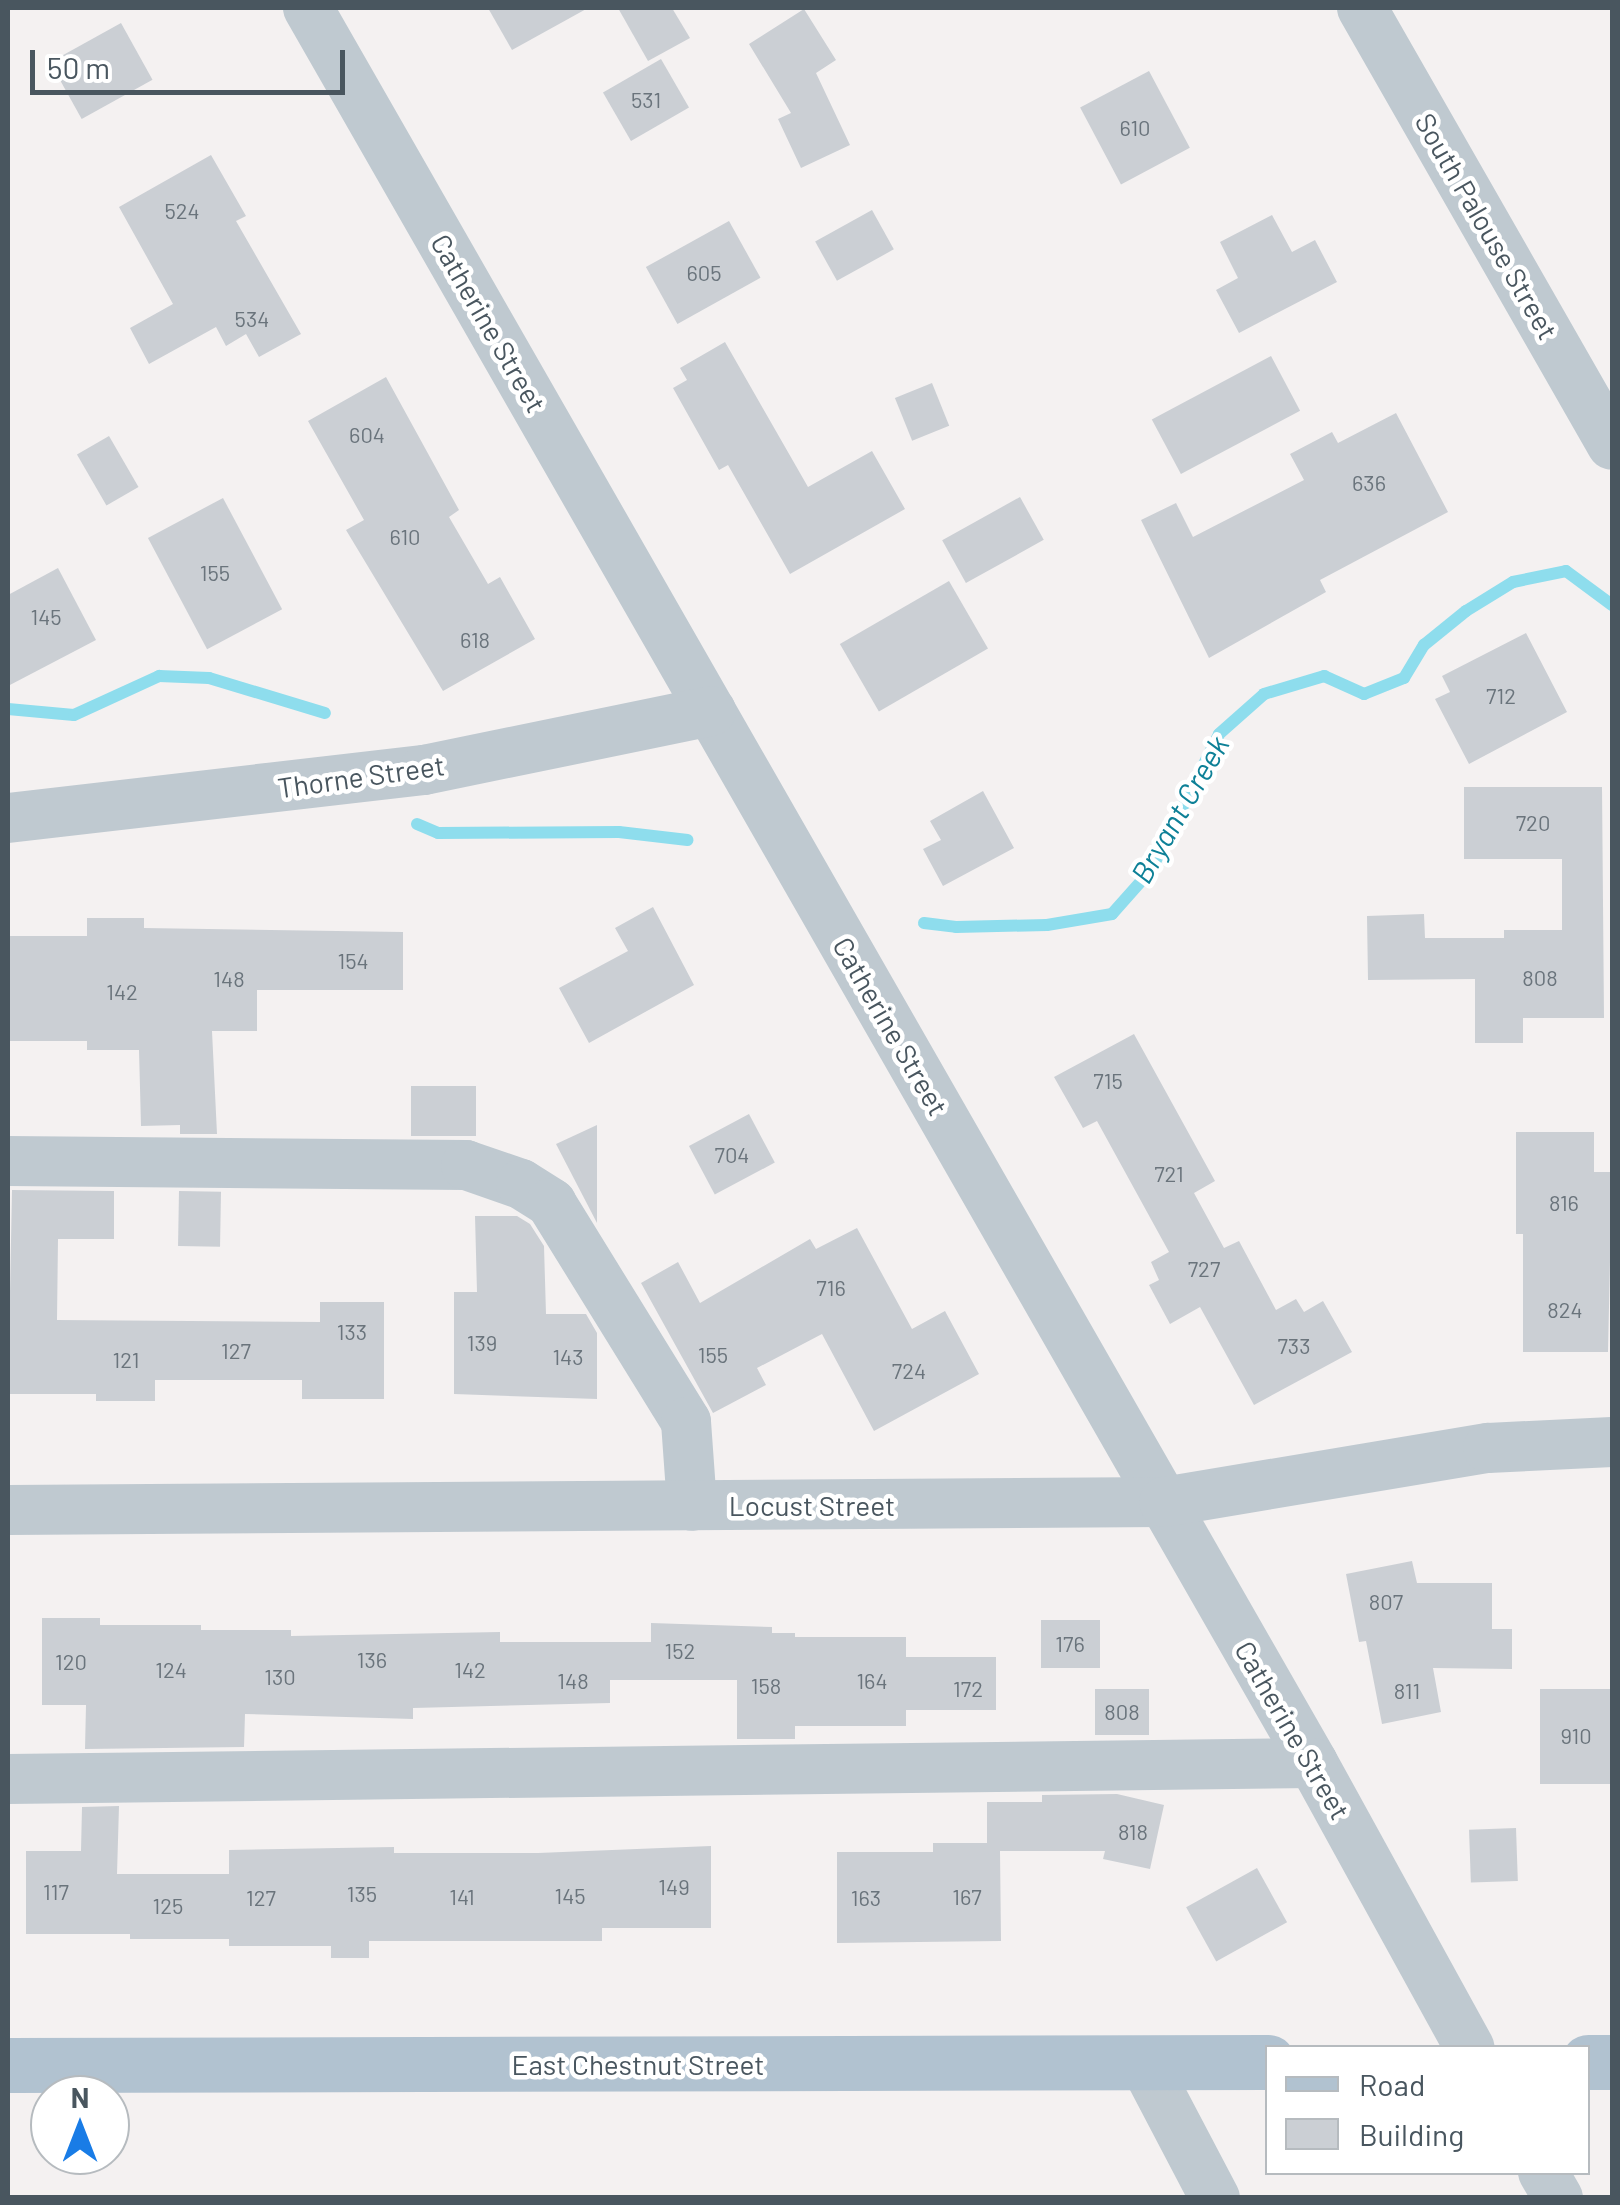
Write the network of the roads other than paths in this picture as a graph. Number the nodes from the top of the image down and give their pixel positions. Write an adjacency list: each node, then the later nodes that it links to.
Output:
1 (308, 8): 4 (street, Catherine Street)
2 (1362, 8): 3 (street, South Palouse Street)
3 (1606, 419)
4 (711, 711): 5 (street, Thorne Street); 8 (street, Catherine Street)
5 (8, 818)
6 (8, 1161): 9 (street)
7 (1612, 1442): 8 (street, Locust Street)
8 (1164, 1502): 9 (street, Locust Street); 11 (street, Catherine Street)
9 (692, 1506): 10 (street, Locust Street)
10 (8, 1510)
11 (1313, 1764): 12 (street); 13 (street, Catherine Street)
12 (8, 1779)
13 (1468, 2045)
14 (1265, 2062): 15 (main road, East Chestnut Street)
15 (1144, 2063): 16 (main road, East Chestnut Street); 18 (street)
16 (8, 2065)
17 (1545, 2175): 19 (street)
18 (1215, 2198)
19 (1558, 2198)

